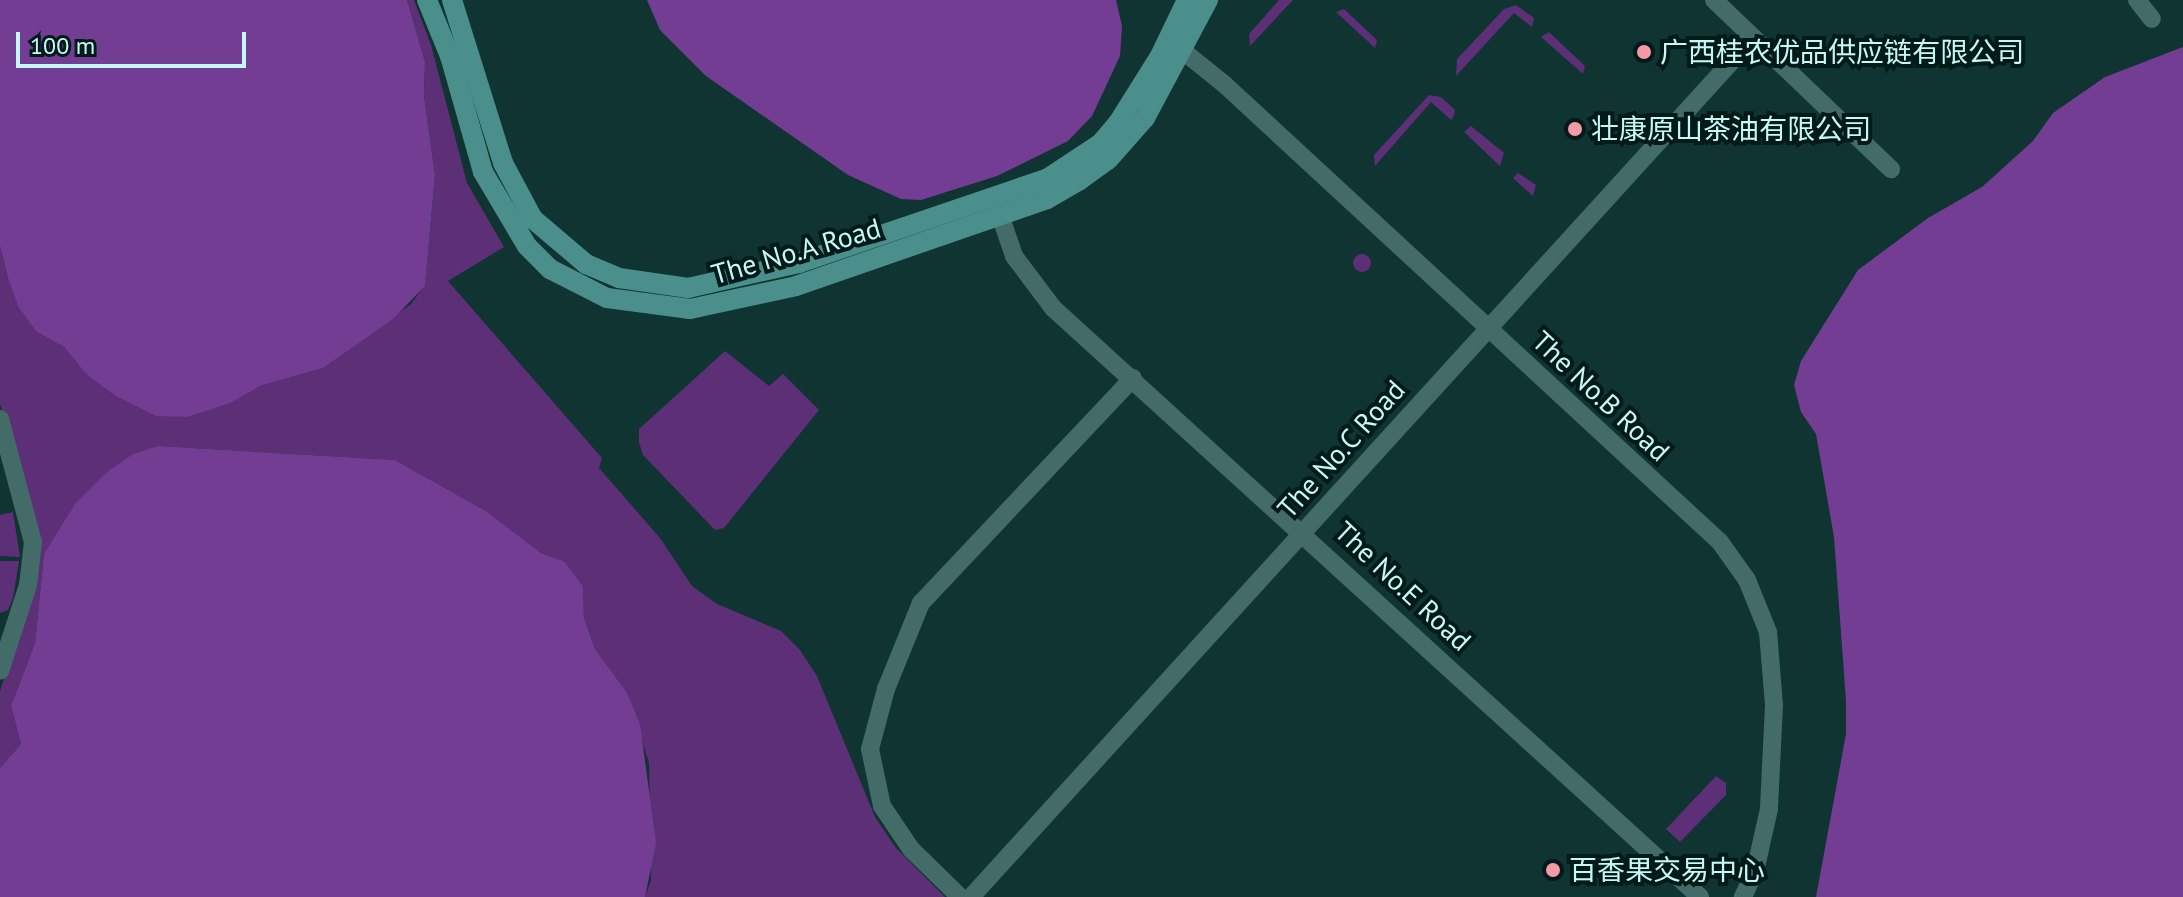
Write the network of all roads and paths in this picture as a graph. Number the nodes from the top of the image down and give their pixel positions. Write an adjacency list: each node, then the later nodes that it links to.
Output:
1 (427, 0): 11 (street, The No.A Road)
2 (452, 0): 11 (street, The No.A Road)
3 (1187, 0): 9 (street, The No.A Road)
4 (1208, 0): 9 (street, The No.A Road)
5 (1714, 0): 8 (street)
6 (2137, 0): 7 (street)
7 (2152, 19)
8 (1753, 38): 10 (street); 12 (street, The No.C Road)
9 (1174, 48): 11 (street, The No.A Road); 12 (street, The No.B Road)
10 (1891, 169)
11 (997, 207): 13 (street, The No.E Road)
12 (1488, 329): 15 (street, The No.C Road); 20 (street, The No.B Road)
13 (1133, 378): 15 (street, The No.E Road); 17 (street)
14 (0, 419): 16 (street)
15 (1304, 531): 18 (street, The No.C Road); 19 (street, The No.E Road)
16 (0, 671)
17 (960, 897)
18 (971, 897)
19 (1700, 897)
20 (1743, 897)

